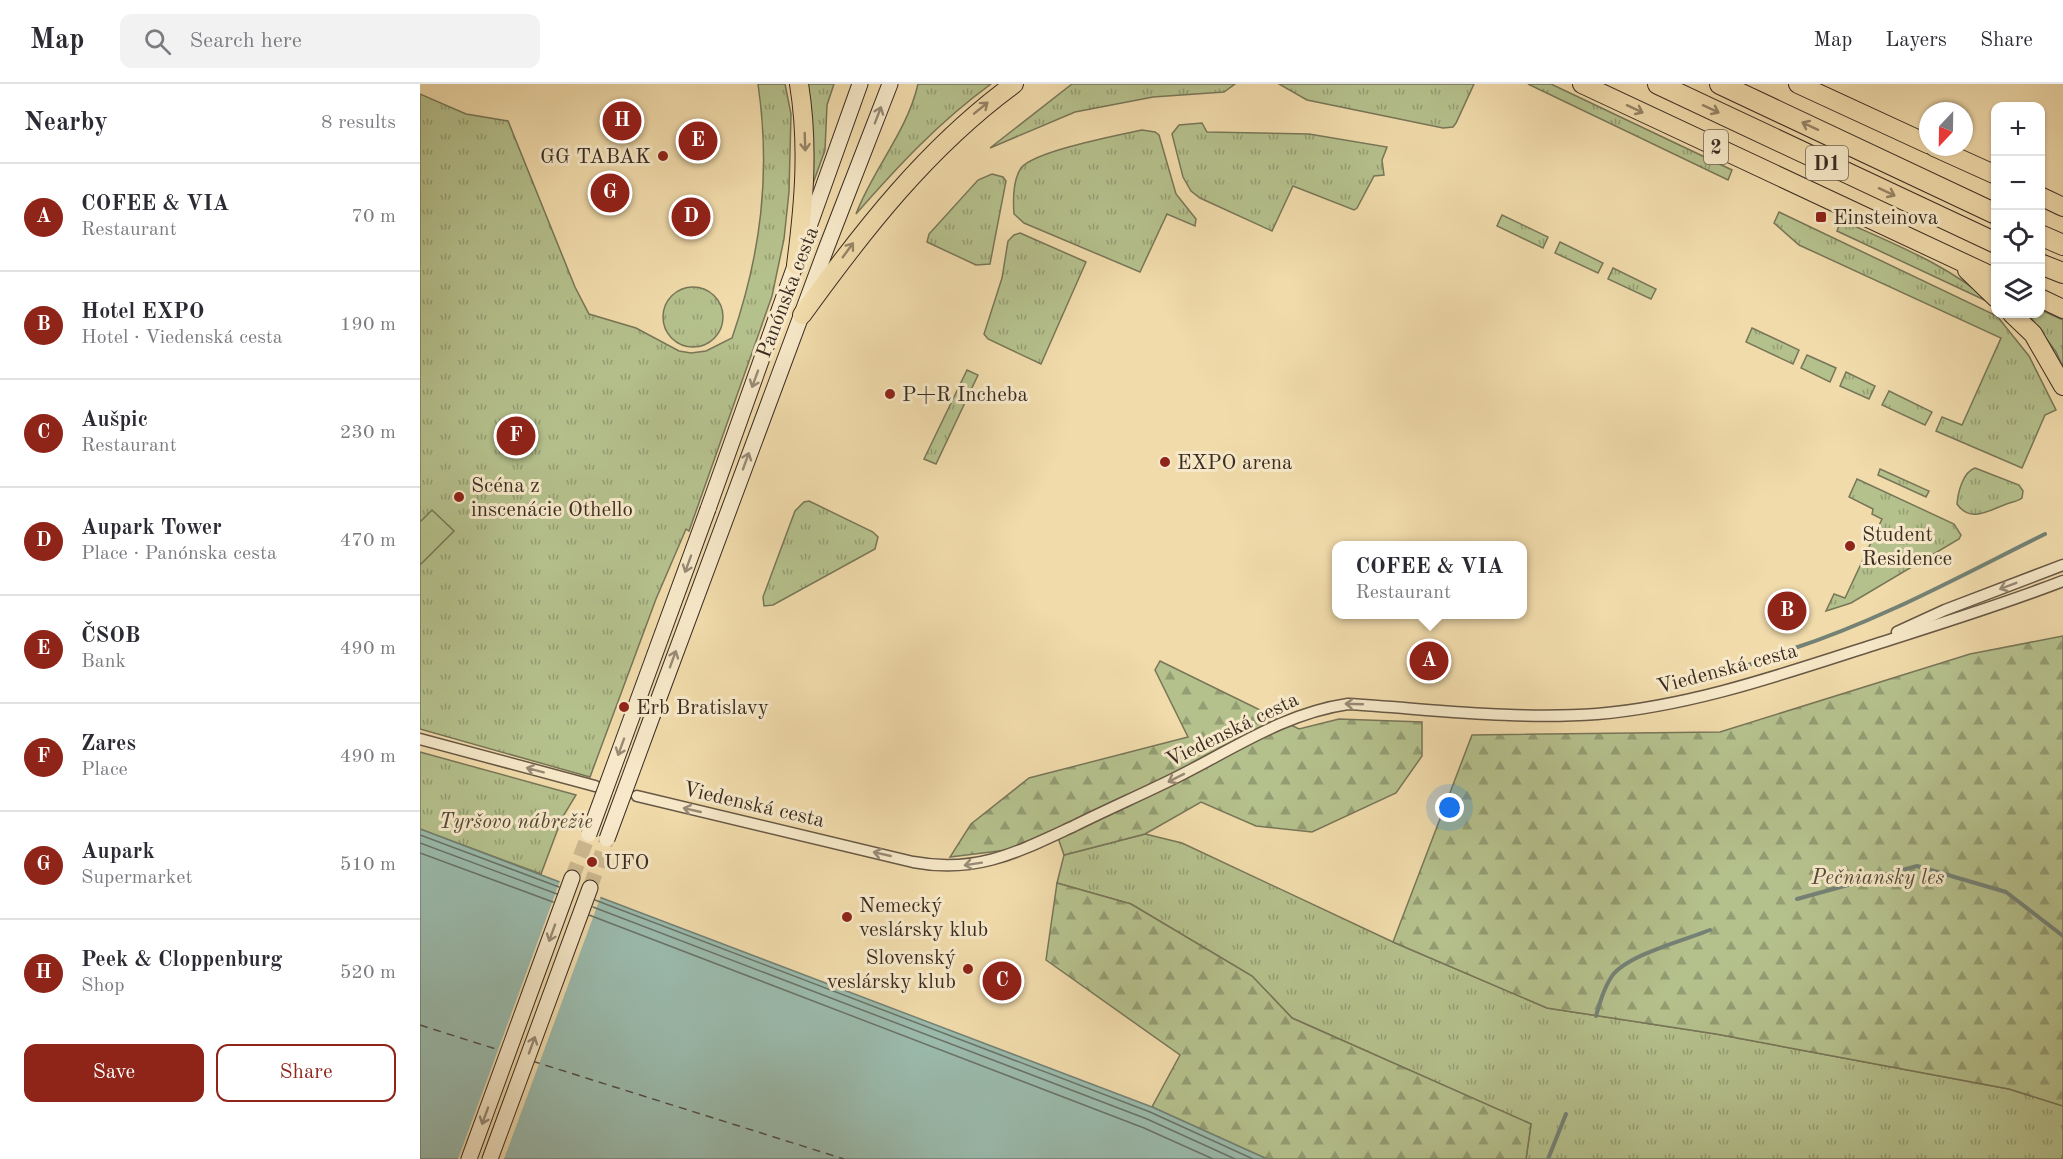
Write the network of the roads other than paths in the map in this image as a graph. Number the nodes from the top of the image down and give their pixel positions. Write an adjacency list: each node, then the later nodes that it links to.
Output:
1 (799, 84): 19 (main road, one-way to 19)
2 (860, 84): 19 (main road, Panónska cesta)
3 (890, 84): 26 (main road, Panónska cesta, one-way to 3)
4 (1014, 84): 26 (main road, one-way to 4)
5 (1582, 84): 18 (main road, 2, one-way to 18)
6 (1658, 84): 16 (highway, D1, one-way to 16)
7 (1720, 84): 14 (highway, D1, one-way to 7)
8 (1798, 84): 9 (main road)
9 (1919, 140)
10 (1954, 156): 11 (main road)
11 (1991, 173)
12 (2045, 198): 13 (main road)
13 (2063, 207)
14 (1991, 212)
15 (2045, 237): 17 (highway)
16 (1991, 241)
17 (2063, 245)
18 (1957, 261): 22 (main road, 2); 23 (main road)
19 (796, 265): 35 (main road, Panónska cesta, one-way to 35, bridge)
20 (2045, 266): 21 (highway)
21 (2063, 273)
22 (1991, 276)
23 (1991, 294)
24 (2045, 300): 25 (main road)
25 (2063, 309)
26 (802, 315): 36 (main road, Panónska cesta, one-way to 26, bridge)
27 (2016, 318): 28 (main road)
28 (2063, 386)
29 (2063, 565): 31 (street, Viedenská cesta, one-way to 31)
30 (2063, 581): 31 (street, Viedenská cesta)
31 (1860, 649): 34 (street, Viedenská cesta, one-way to 34)
32 (420, 739): 33 (street, one-way to 32)
33 (595, 786)
34 (637, 796)
35 (589, 834)
36 (608, 839)
37 (572, 879): 39 (main road, one-way to 39)
38 (590, 888): 40 (main road, one-way to 38)
39 (469, 1159)
40 (490, 1159)

